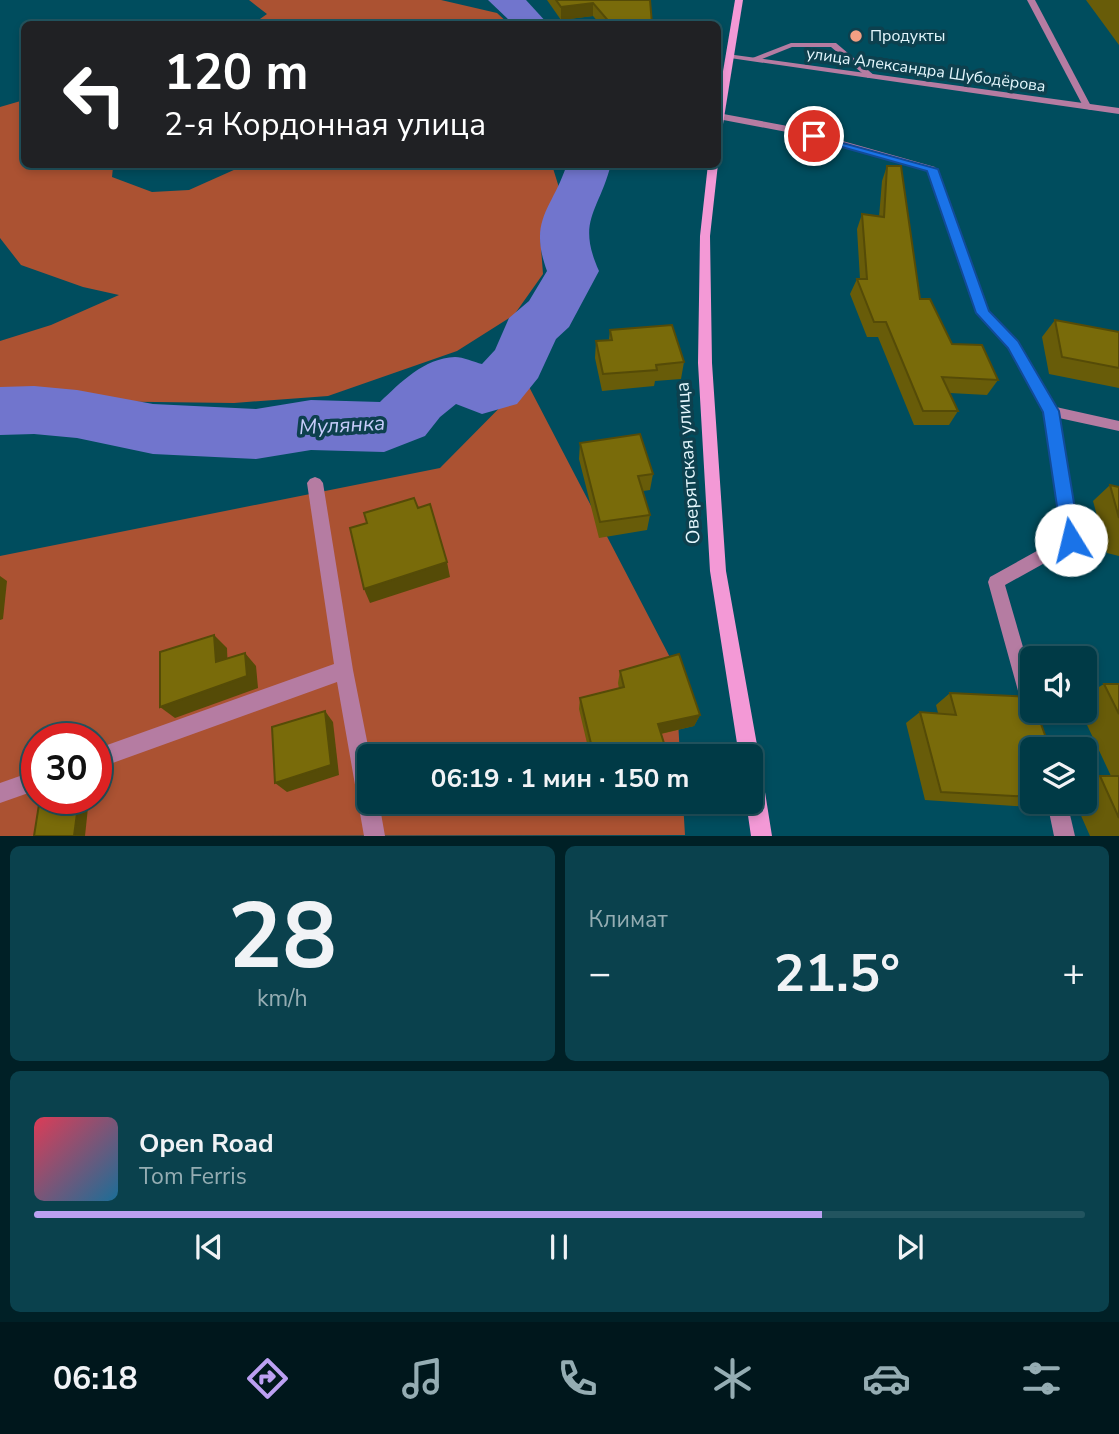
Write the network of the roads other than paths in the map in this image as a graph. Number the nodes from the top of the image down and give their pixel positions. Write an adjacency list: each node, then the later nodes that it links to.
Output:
1 (739, 0): 3 (main road)
2 (1031, 0): 7 (street)
3 (730, 55): 4 (street, улица Александра Шубодёрова); 6 (main road)
4 (754, 59): 5 (street, улица Александра Шубодёрова); 5 (street)
5 (871, 76): 7 (street, улица Александра Шубодёрова)
6 (721, 101)
7 (1088, 108): 8 (street, улица Александра Шубодёрова)
8 (1119, 111)
9 (721, 117): 11 (street)
10 (713, 168): 16 (main road, Оверятская улица)
11 (1051, 411): 12 (street); 14 (street)
12 (1119, 426)
13 (315, 483): 15 (street)
14 (1020, 665)
15 (344, 670): 17 (street); 22 (street)
16 (747, 744)
17 (112, 753)
18 (21, 786): 19 (street)
19 (0, 793)
20 (759, 814): 23 (main road)
21 (1060, 814): 24 (street)
22 (375, 835)
23 (762, 835)
24 (1065, 835)

